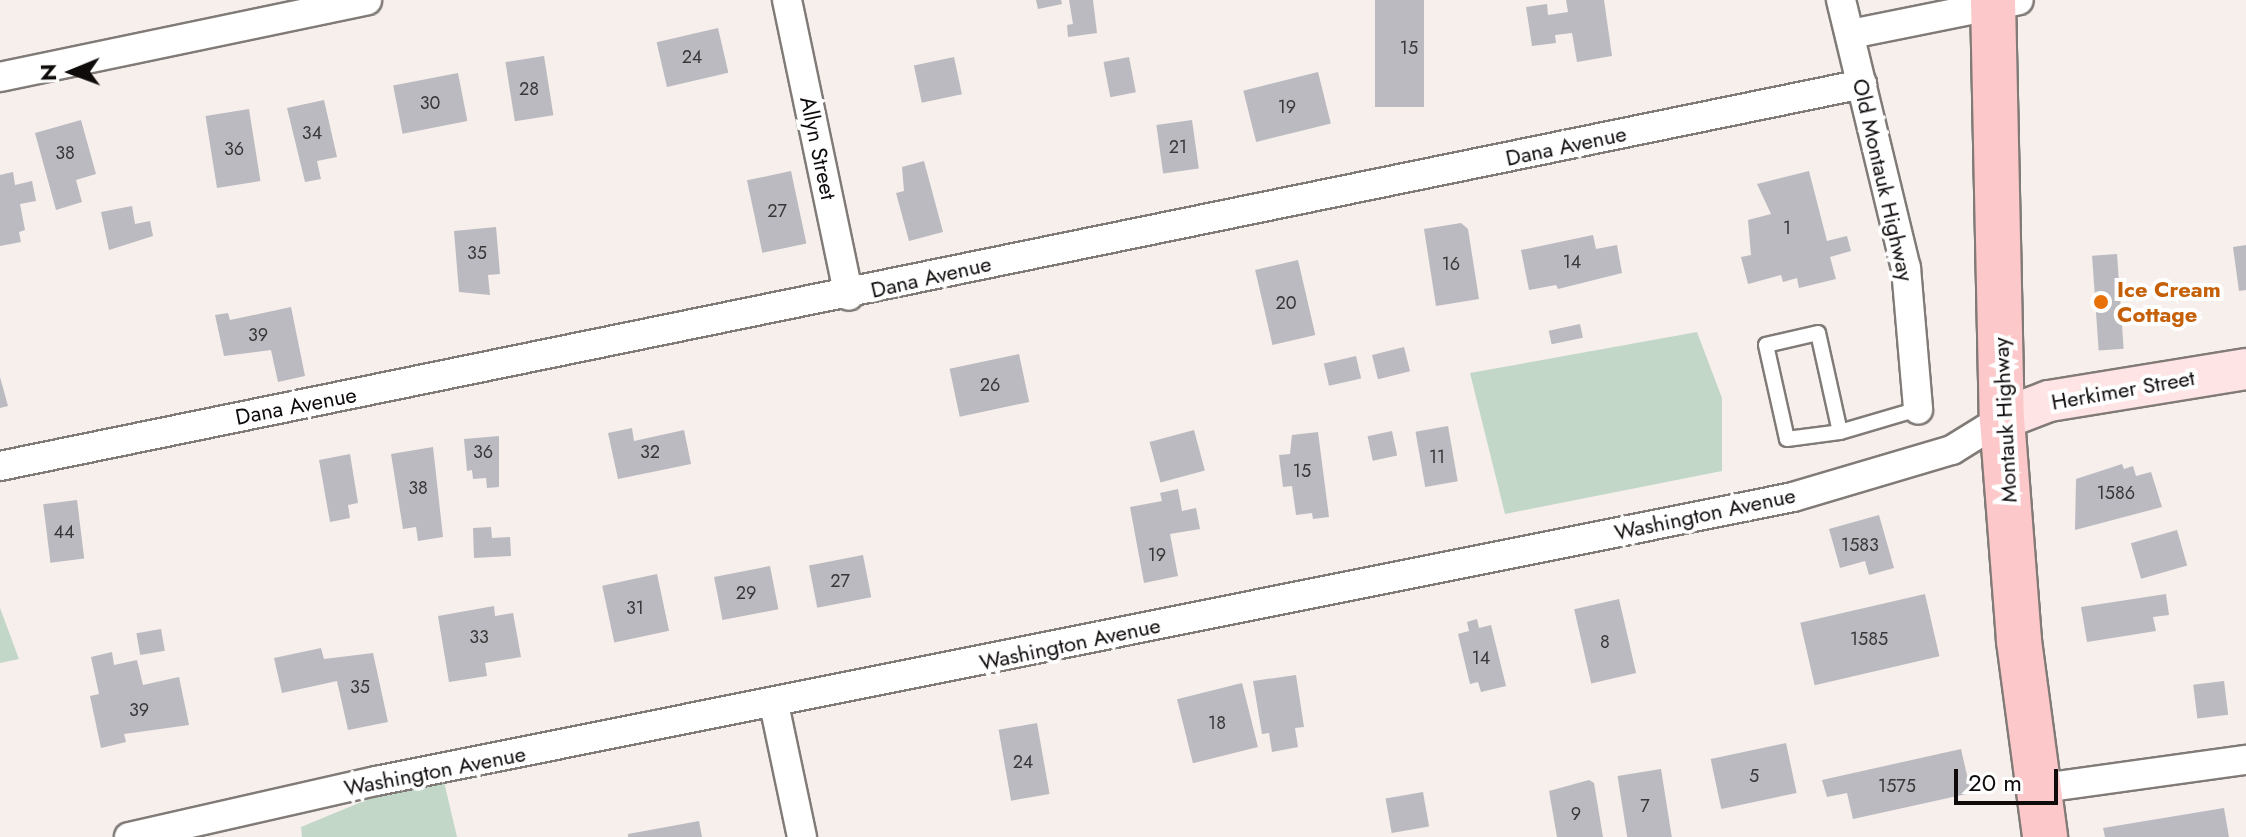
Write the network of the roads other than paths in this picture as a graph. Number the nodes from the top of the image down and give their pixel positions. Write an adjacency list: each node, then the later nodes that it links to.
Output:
1 (367, 0): 6 (street)
2 (787, 0): 8 (street, Allyn Street)
3 (1841, 0): 5 (street, Old Montauk Highway)
4 (2001, 2): 5 (street); 11 (main road, Montauk Highway)
5 (1851, 34): 7 (street, Old Montauk Highway)
6 (0, 77)
7 (1862, 84): 8 (street, Dana Avenue); 10 (street, Old Montauk Highway)
8 (849, 296): 13 (street, Dana Avenue)
9 (2246, 369): 11 (main road, Herkimer Street)
10 (1918, 409): 12 (lane)
11 (2002, 419): 14 (street, Washington Avenue); 16 (main road, Montauk Highway)
12 (1840, 432): 12 (lane)
13 (0, 466)
14 (774, 704): 17 (street, Washington Avenue); 18 (street)
15 (2246, 760): 16 (street)
16 (2036, 789): 19 (main road, Montauk Highway)
17 (129, 837)
18 (802, 837)
19 (2045, 837)

